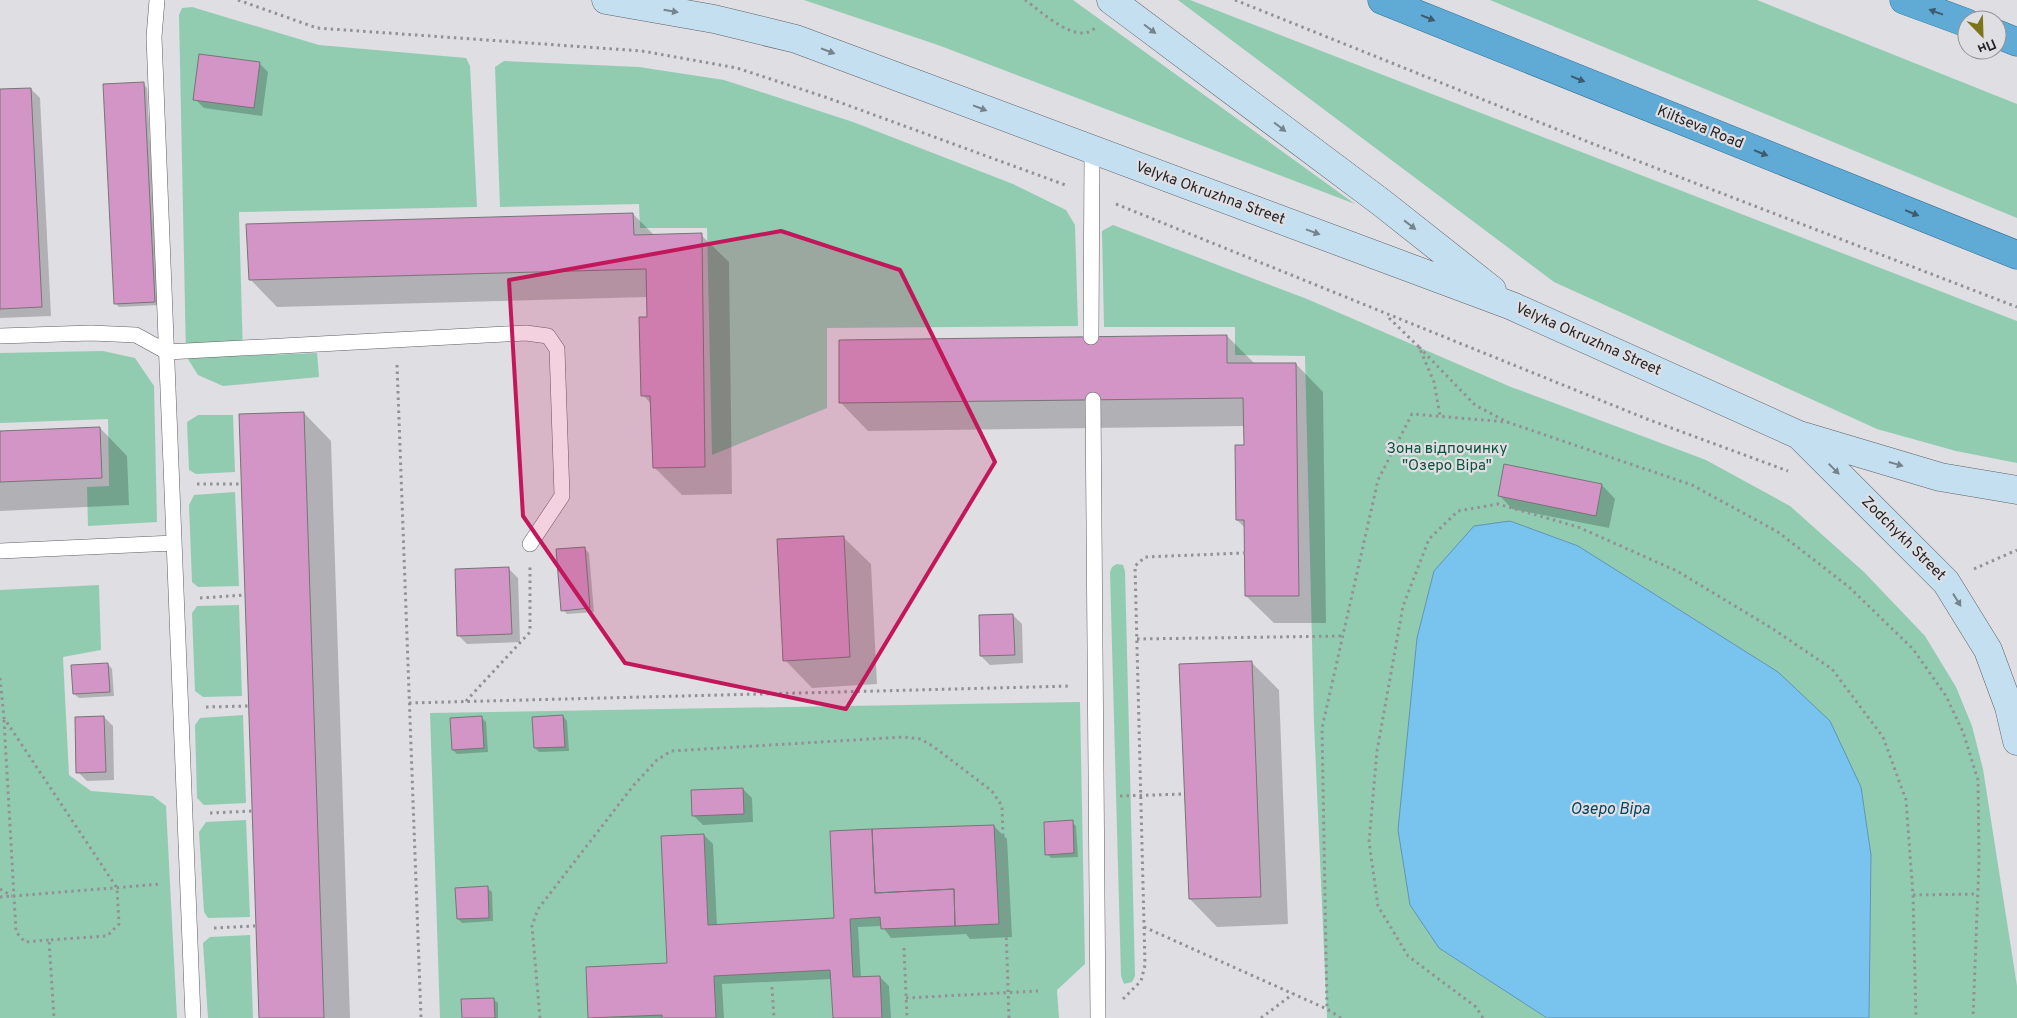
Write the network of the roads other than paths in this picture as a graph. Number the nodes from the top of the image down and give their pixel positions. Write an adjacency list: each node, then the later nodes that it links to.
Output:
1 (156, 0): 12 (lane)
2 (606, 0): 7 (main road, Velyka Okruzhna Street, one-way to 7)
3 (1111, 0): 9 (main road, one-way to 9)
4 (1382, 0): 8 (highway, Kiltseva Road, one-way to 8)
5 (1904, 0): 6 (highway, one-way to 5)
6 (1957, 19)
7 (1092, 150): 9 (main road, Velyka Okruzhna Street, one-way to 9); 11 (lane)
8 (2017, 255)
9 (1512, 306): 14 (main road, Velyka Okruzhna Street)
10 (0, 336): 12 (lane)
11 (1091, 336)
12 (167, 352): 16 (lane); 17 (lane)
13 (1093, 400): 21 (lane)
14 (1799, 435): 15 (main road, one-way to 15); 19 (main road, Zodchykh Street, one-way to 19)
15 (2017, 490)
16 (174, 543): 18 (lane); 22 (lane)
17 (530, 544)
18 (0, 551)
19 (2013, 708): 20 (main road, Zodchykh Street)
20 (2017, 741)
21 (1098, 1016)
22 (193, 1018)

